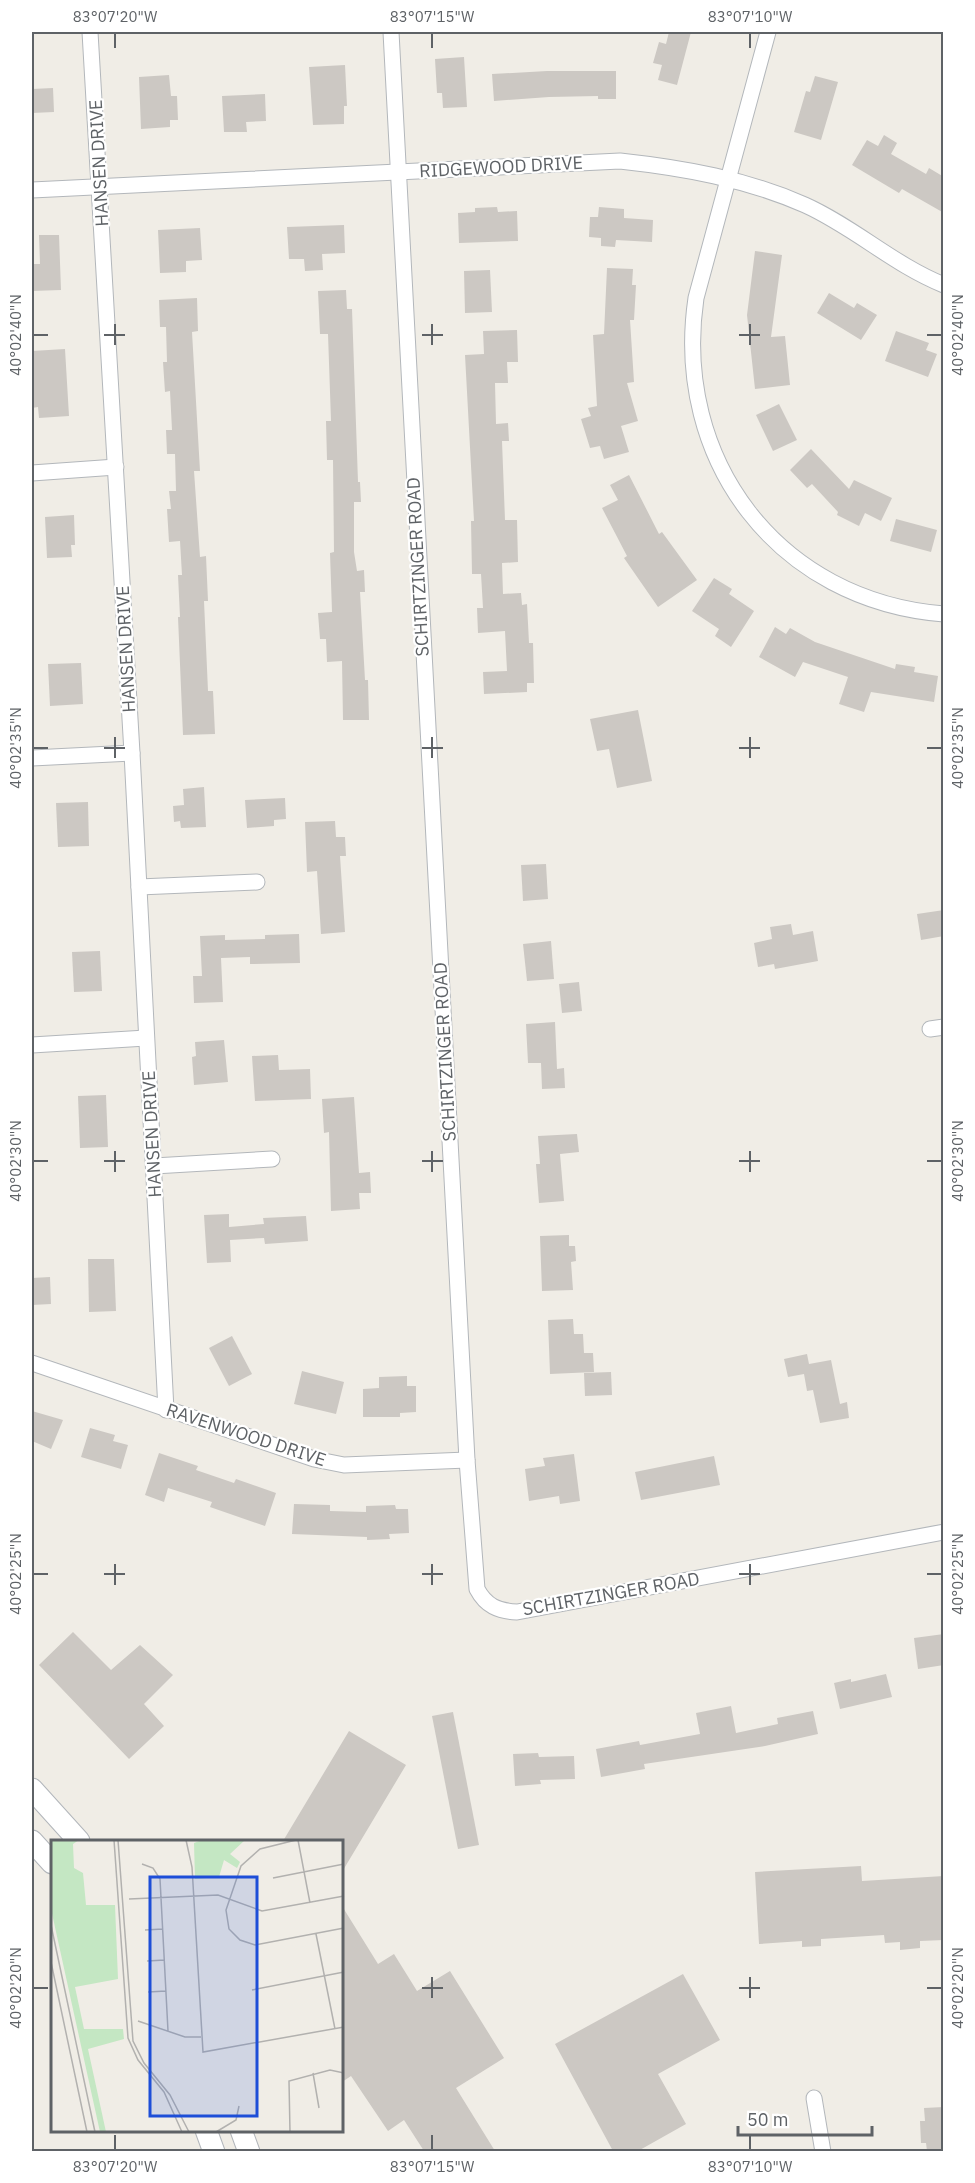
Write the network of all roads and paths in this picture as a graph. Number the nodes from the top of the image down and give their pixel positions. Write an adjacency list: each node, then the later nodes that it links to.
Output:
1 (90, 32): 6 (street, HANSEN DRIVE)
2 (391, 32): 4 (street, SCHIRTZINGER ROAD)
3 (768, 32): 5 (street)
4 (397, 172): 5 (street, RIDGEWOOD DRIVE); 6 (street, RIDGEWOOD DRIVE); 22 (street, SCHIRTZINGER ROAD)
5 (727, 178): 8 (street, RIDGEWOOD DRIVE); 11 (street)
6 (100, 186): 7 (street, RIDGEWOOD DRIVE); 9 (street, HANSEN DRIVE)
7 (32, 190)
8 (944, 285)
9 (116, 468): 10 (street); 12 (street, HANSEN DRIVE)
10 (32, 473)
11 (944, 614)
12 (132, 753): 13 (street); 15 (street, HANSEN DRIVE)
13 (32, 758)
14 (257, 882): 15 (street)
15 (139, 887): 16 (street, HANSEN DRIVE)
16 (146, 1038): 17 (street); 19 (street, HANSEN DRIVE)
17 (32, 1045)
18 (272, 1159): 19 (street)
19 (154, 1166): 21 (street, HANSEN DRIVE)
20 (32, 1364): 21 (street, RAVENWOOD DRIVE)
21 (166, 1410): 22 (street, RAVENWOOD DRIVE)
22 (466, 1460): 23 (street, SCHIRTZINGER ROAD)
23 (944, 1532)
24 (32, 1789): 25 (main road)
25 (78, 1840)
26 (32, 1841): 27 (main road)
27 (51, 1862)
28 (814, 2098): 33 (street)
29 (207, 2132): 31 (main road)
30 (242, 2132): 32 (main road)
31 (214, 2151)
32 (249, 2151)
33 (823, 2151)

